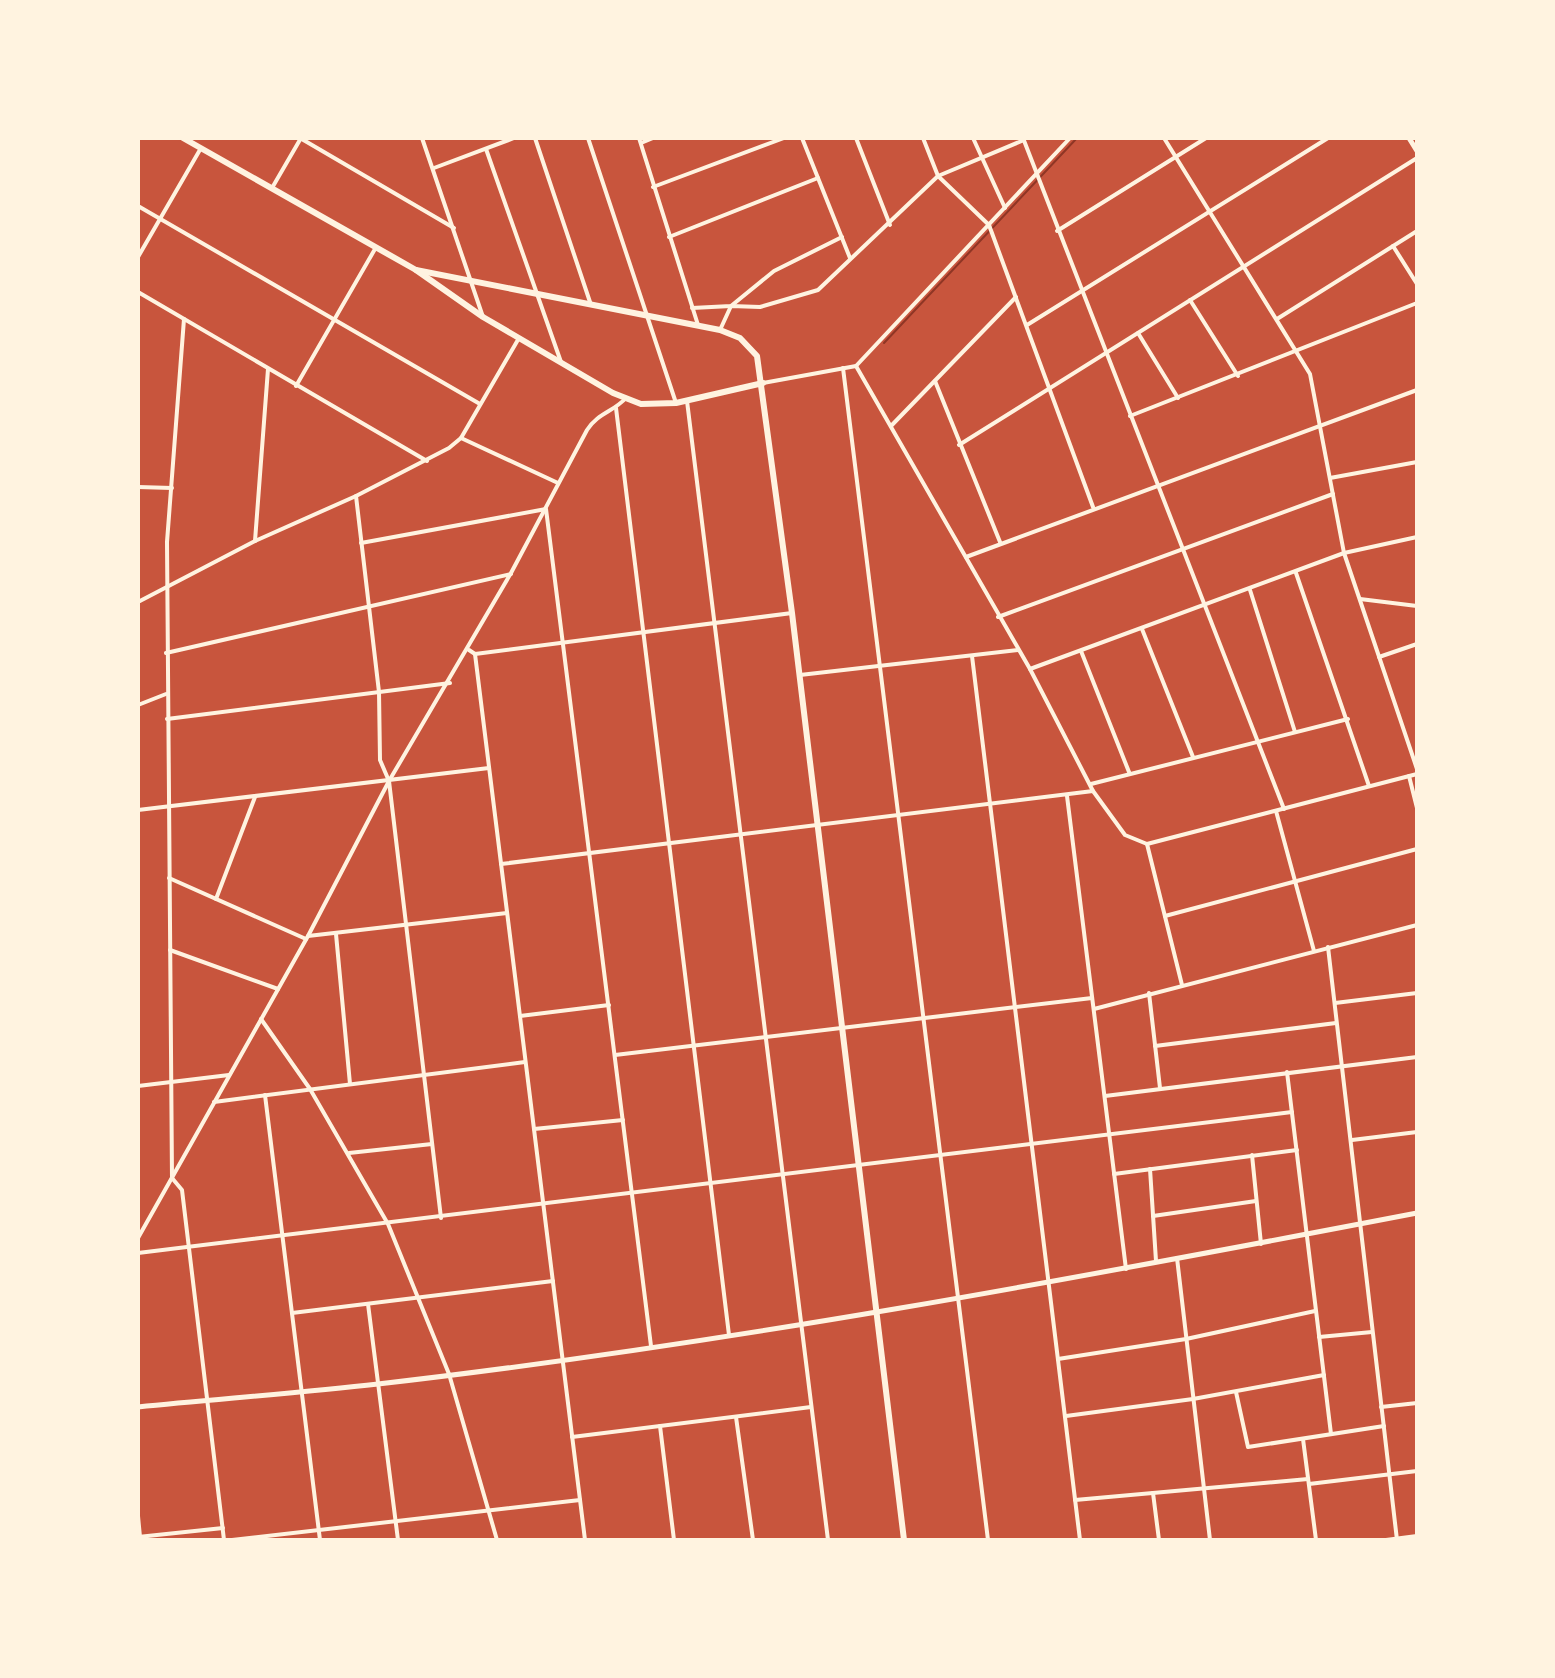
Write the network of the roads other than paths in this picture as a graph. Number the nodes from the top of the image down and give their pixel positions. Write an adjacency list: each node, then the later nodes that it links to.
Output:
1 (183, 138): 20 (main road)
2 (300, 138): 31 (street); 38 (street)
3 (422, 138): 26 (street)
4 (514, 138): 21 (street)
5 (535, 138): 57 (street)
6 (588, 138): 60 (street)
7 (653, 138): 19 (street)
8 (784, 138): 30 (street)
9 (802, 138): 29 (street)
10 (856, 138): 36 (street)
11 (923, 138): 28 (street)
12 (973, 138): 24 (street)
13 (1070, 138): 27 (street)
14 (1164, 138): 23 (street)
15 (1206, 138): 23 (street)
16 (1328, 138): 34 (street)
17 (1409, 138): 22 (street)
18 (1023, 139): 24 (street); 27 (street)
19 (640, 141): 30 (street)
20 (201, 148): 31 (main road); 35 (street)
21 (486, 149): 26 (street); 53 (street)
22 (1417, 151)
23 (1176, 157): 34 (street); 39 (street)
24 (982, 158): 28 (street); 33 (street)
25 (1417, 158): 47 (street)
26 (433, 168): 38 (street)
27 (1036, 175): 33 (street); 39 (street)
28 (938, 176): 36 (street); 37 (street)
29 (818, 178): 41 (street); 42 (street)
30 (653, 187): 41 (street)
31 (271, 189): 44 (main road)
32 (138, 206): 35 (street)
33 (1005, 208): 37 (street)
34 (1210, 212): 47 (street); 52 (street)
35 (160, 219): 45 (street); 64 (street)
36 (890, 225): 46 (street)
37 (989, 225): 54 (street); 73 (street)
38 (455, 228): 49 (street)
39 (1057, 231): 52 (street)
40 (1417, 231): 43 (street)
41 (669, 237): 59 (street)
42 (842, 237): 46 (street); 58 (street)
43 (1393, 246): 50 (street); 63 (street)
44 (375, 249): 48 (main road); 64 (street)
45 (138, 257)
46 (851, 260): 58 (street)
47 (1244, 267): 55 (street); 63 (street)
48 (416, 270): 49 (main road); 61 (main road)
49 (473, 282): 53 (main road); 61 (street)
50 (1417, 284)
51 (138, 292): 62 (street)
52 (1081, 292): 66 (street); 70 (street)
53 (536, 294): 57 (main road); 72 (street)
54 (1016, 297): 66 (street); 77 (street)
55 (1190, 300): 68 (street); 76 (street)
56 (1417, 303): 71 (street)
57 (591, 305): 60 (main road)
58 (731, 306): 59 (street); 67 (street)
59 (692, 308): 65 (street)
60 (649, 316): 65 (main road); 85 (street)
61 (483, 317): 69 (main road)
62 (184, 319): 75 (street); 99 (street)
63 (1277, 319): 71 (street)
64 (334, 320): 79 (street); 86 (street)
65 (698, 325): 67 (main road)
66 (1027, 325): 80 (street)
67 (720, 330): 78 (main road)
68 (1138, 333): 70 (street); 83 (street)
69 (519, 337): 72 (main road); 86 (street)
70 (1105, 353): 80 (street); 88 (street)
71 (1298, 353): 76 (street); 89 (street)
72 (561, 362): 82 (main road)
73 (856, 366): 74 (street); 90 (street)
74 (843, 368): 78 (street); 134 (street)
75 (268, 369): 79 (street); 105 (street)
76 (1238, 376): 83 (street)
77 (935, 381): 90 (street); 92 (street)
78 (763, 383): 84 (main road); 120 (main road)
79 (296, 386): 93 (street)
80 (1049, 389): 92 (street); 102 (street)
81 (1417, 390): 89 (street)
82 (626, 398): 85 (main road); 87 (street)
83 (1178, 398): 88 (street)
84 (687, 401): 85 (main road); 122 (street)
85 (676, 403)
86 (480, 404): 91 (street)
87 (616, 408): 96 (street); 124 (street)
88 (1130, 416): 97 (street)
89 (1319, 424): 95 (street); 97 (street)
90 (891, 426): 110 (street)
91 (461, 438): 93 (street); 96 (street)
92 (959, 445): 106 (street)
93 (427, 461): 101 (street)
94 (1417, 462): 95 (street)
95 (1330, 478): 100 (street)
96 (558, 483): 103 (street)
97 (1157, 485): 102 (street); 108 (street)
98 (138, 487): 99 (street)
99 (172, 488): 113 (street)
100 (1333, 494): 108 (street); 109 (street)
101 (356, 496): 105 (street); 107 (street)
102 (1093, 507): 106 (street)
103 (546, 509): 107 (street); 111 (street); 125 (street)
104 (1417, 537): 109 (street)
105 (255, 541): 113 (street)
106 (1000, 542): 110 (street)
107 (361, 543): 117 (street)
108 (1182, 548): 118 (street); 121 (street)
109 (1344, 553): 112 (street); 115 (street)
110 (966, 557): 121 (street)
111 (511, 573): 117 (street); 127 (street)
112 (1296, 573): 114 (street); 142 (street)
113 (167, 586): 116 (street); 130 (street)
114 (1250, 590): 118 (street); 143 (street)
115 (1360, 599): 119 (street); 133 (street)
116 (138, 602)
117 (369, 606): 130 (street); 138 (street)
118 (1205, 606): 123 (street); 144 (street)
119 (1417, 606)
120 (792, 613): 122 (street); 136 (main road)
121 (998, 617): 128 (street)
122 (714, 623): 124 (street); 164 (street)
123 (1142, 629): 129 (street); 145 (street)
124 (643, 632): 125 (street); 165 (street)
125 (564, 642): 131 (street); 168 (street)
126 (1417, 644): 133 (street)
127 (469, 650): 131 (street); 137 (street)
128 (1018, 650): 132 (street); 135 (street)
129 (1081, 651): 135 (street); 148 (street)
130 (166, 653): 139 (street)
131 (475, 654): 146 (street)
132 (972, 656): 134 (street); 156 (street)
133 (1379, 657): 147 (street)
134 (880, 666): 136 (street); 162 (street)
135 (1030, 669): 151 (street)
136 (800, 675): 163 (main road)
137 (450, 683): 138 (street); 150 (street)
138 (379, 692): 141 (street); 150 (street)
139 (167, 694): 140 (street); 141 (street)
140 (138, 705)
141 (167, 719): 157 (street)
142 (1348, 719): 143 (street); 152 (street)
143 (1295, 733): 144 (street)
144 (1258, 741): 145 (street); 159 (street)
145 (1193, 757): 148 (street)
146 (489, 768): 150 (street); 169 (street)
147 (1417, 771): 149 (street)
148 (1129, 772): 151 (street)
149 (1409, 776): 152 (street); 158 (street)
150 (389, 781): 154 (street); 175 (street); 178 (street)
151 (1090, 784): 153 (street)
152 (1369, 786): 159 (street)
153 (1093, 791): 155 (street); 166 (street)
154 (255, 796): 157 (street); 172 (street)
155 (1067, 796): 156 (street); 186 (street)
156 (990, 804): 162 (street); 189 (street)
157 (168, 807): 160 (street); 170 (street)
158 (1417, 808)
159 (1284, 809): 161 (street)
160 (138, 810)
161 (1276, 811): 166 (street); 171 (street)
162 (898, 815): 163 (street); 192 (street)
163 (817, 825): 164 (street); 195 (main road)
164 (740, 834): 165 (street); 196 (street)
165 (669, 843): 168 (street); 197 (street)
166 (1147, 844): 174 (street)
167 (1417, 849): 171 (street)
168 (590, 853): 169 (street); 188 (street)
169 (501, 864): 173 (street)
170 (169, 878): 172 (street); 180 (street)
171 (1294, 882): 174 (street); 181 (street)
172 (216, 899): 178 (street)
173 (507, 913): 175 (street); 191 (street)
174 (1165, 916): 182 (street)
175 (407, 925): 177 (street); 205 (street)
176 (1417, 925): 179 (street)
177 (336, 934): 178 (street); 207 (street)
178 (307, 938): 183 (street)
179 (1328, 947): 181 (street); 187 (street)
180 (170, 950): 183 (street); 206 (street)
181 (1314, 951): 182 (street)
182 (1182, 985): 184 (street)
183 (278, 989): 193 (street)
184 (1149, 993): 190 (street); 198 (street)
185 (1417, 993): 187 (street)
186 (1092, 998): 189 (street); 190 (street)
187 (1335, 1003): 194 (street)
188 (609, 1005): 191 (street); 199 (street)
189 (1015, 1005): 192 (street); 221 (street)
190 (1094, 1009): 212 (street)
191 (520, 1016): 201 (street)
192 (923, 1017): 195 (street); 225 (street)
193 (261, 1019): 204 (street); 210 (street)
194 (1336, 1023): 198 (street); 202 (street)
195 (842, 1027): 196 (street); 226 (main road)
196 (765, 1036): 197 (street); 229 (street)
197 (694, 1045): 199 (street); 231 (street)
198 (1155, 1046): 209 (street)
199 (615, 1055): 215 (street)
200 (1417, 1057): 202 (street)
201 (526, 1062): 205 (street); 216 (street)
202 (1343, 1066): 203 (street); 219 (street)
203 (1287, 1072): 209 (street); 214 (street)
204 (229, 1075): 206 (street); 213 (street)
205 (424, 1075): 207 (street); 220 (street)
206 (171, 1082): 208 (street); 230 (street)
207 (350, 1084): 210 (street)
208 (138, 1086)
209 (1160, 1088): 212 (street)
210 (310, 1089): 211 (street); 223 (street)
211 (265, 1095): 213 (street); 241 (street)
212 (1105, 1096): 218 (street)
213 (214, 1102): 230 (street)
214 (1292, 1112): 218 (street); 222 (street)
215 (623, 1120): 216 (street); 232 (street)
216 (534, 1129): 234 (street)
217 (1417, 1132): 219 (street)
218 (1110, 1136): 221 (street); 228 (street)
219 (1352, 1140): 239 (street)
220 (432, 1144): 223 (street); 237 (street)
221 (1032, 1144): 225 (street); 250 (street)
222 (1297, 1150): 224 (street); 240 (street)
223 (349, 1153): 238 (street)
224 (1252, 1155): 227 (street); 233 (street)
225 (940, 1156): 226 (street); 251 (street)
226 (859, 1166): 229 (street); 254 (main road)
227 (1150, 1169): 228 (street); 236 (street)
228 (1114, 1174): 248 (street)
229 (785, 1175): 231 (street); 257 (street)
230 (172, 1178): 242 (street); 244 (street)
231 (711, 1184): 232 (street); 259 (street)
232 (632, 1194): 234 (street); 262 (street)
233 (1256, 1201): 236 (street); 243 (street)
234 (543, 1205): 237 (street); 249 (street)
235 (1417, 1213): 239 (street)
236 (1153, 1216): 247 (street)
237 (441, 1218): 238 (street)
238 (388, 1224): 241 (street); 252 (street)
239 (1362, 1224): 240 (street); 258 (street)
240 (1307, 1234): 243 (street); 255 (street)
241 (282, 1237): 244 (street); 256 (street)
242 (138, 1238)
243 (1261, 1244): 246 (street)
244 (189, 1248): 245 (street); 271 (street)
245 (138, 1253)
246 (1177, 1258): 247 (street); 261 (street)
247 (1156, 1261): 248 (street)
248 (1126, 1269): 250 (street)
249 (553, 1281): 252 (street); 263 (street)
250 (1049, 1281): 251 (street); 264 (street)
251 (958, 1297): 254 (street); 308 (street)
252 (416, 1298): 253 (street); 265 (street)
253 (368, 1304): 256 (street); 267 (street)
254 (877, 1311): 257 (street); 307 (main road)
255 (1316, 1311): 260 (street); 261 (street)
256 (292, 1313): 268 (street)
257 (801, 1323): 259 (street); 274 (street)
258 (1372, 1332): 260 (street); 275 (street)
259 (729, 1335): 262 (street)
260 (1319, 1337): 266 (street)
261 (1186, 1339): 264 (street); 270 (street)
262 (651, 1346): 263 (street)
263 (562, 1358): 265 (street); 281 (street)
264 (1058, 1359): 276 (street)
265 (449, 1374): 267 (street); 290 (street)
266 (1324, 1375): 269 (street); 280 (street)
267 (378, 1383): 268 (street); 292 (street)
268 (301, 1391): 271 (street); 294 (street)
269 (1236, 1392): 270 (street); 282 (street)
270 (1193, 1399): 276 (street); 286 (street)
271 (207, 1400): 273 (street); 293 (street)
272 (1417, 1403): 275 (street)
273 (138, 1407)
274 (811, 1407): 277 (street); 306 (street)
275 (1381, 1407): 279 (street)
276 (1065, 1416): 289 (street)
277 (736, 1417): 278 (street); 305 (street)
278 (660, 1426): 281 (street); 304 (street)
279 (1384, 1426): 280 (street); 284 (street)
280 (1331, 1434): 282 (street)
281 (572, 1437): 288 (street)
282 (1303, 1439): 285 (street)
283 (1417, 1471): 284 (street)
284 (1389, 1473): 285 (street); 297 (street)
285 (1309, 1481): 286 (street); 312 (street)
286 (1204, 1489): 287 (street); 311 (street)
287 (1153, 1493): 289 (street); 310 (street)
288 (580, 1500): 290 (street); 303 (street)
289 (1075, 1500): 309 (street)
290 (488, 1510): 292 (street); 302 (street)
291 (138, 1516): 296 (street)
292 (395, 1521): 294 (street); 301 (street)
293 (223, 1528): 296 (street); 298 (street)
294 (319, 1530): 299 (street); 300 (street)
295 (1417, 1536): 297 (street)
296 (139, 1537)
297 (1397, 1539): 313 (street)
298 (224, 1540)
299 (232, 1540)
300 (320, 1540)
301 (398, 1540)
302 (497, 1540)
303 (585, 1540)
304 (674, 1540)
305 (753, 1540)
306 (828, 1540)
307 (904, 1540)
308 (988, 1540)
309 (1080, 1540)
310 (1159, 1540)
311 (1210, 1540)
312 (1316, 1540)
313 (1386, 1540)

